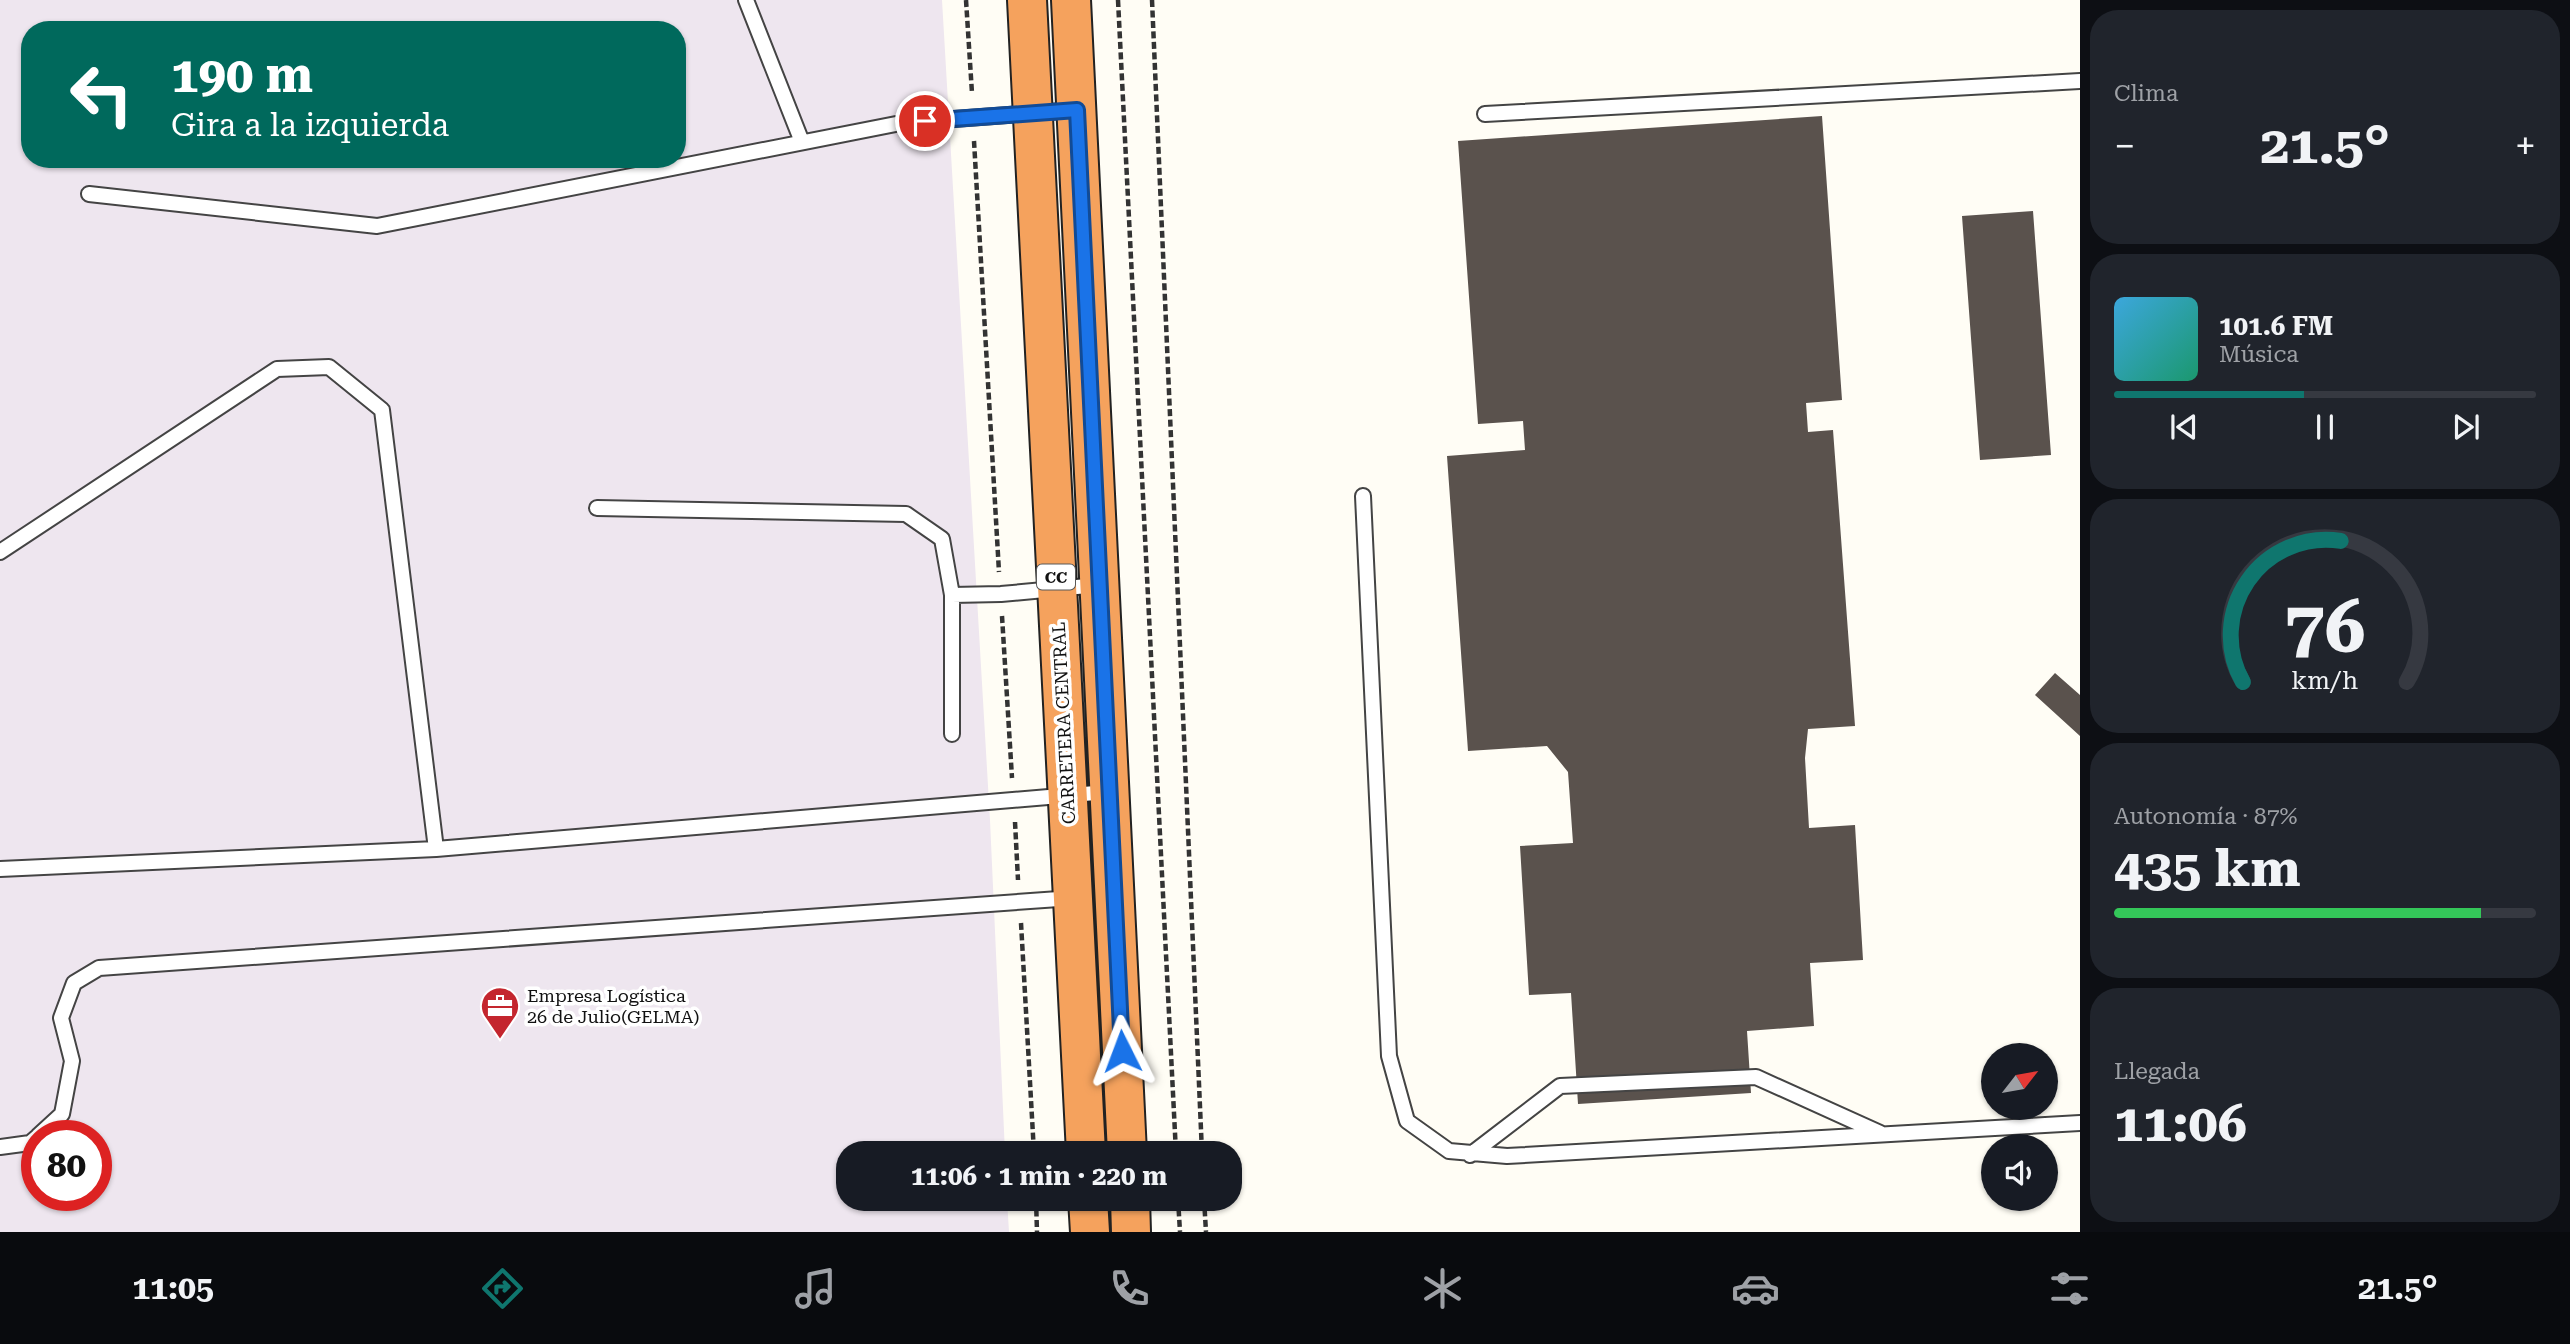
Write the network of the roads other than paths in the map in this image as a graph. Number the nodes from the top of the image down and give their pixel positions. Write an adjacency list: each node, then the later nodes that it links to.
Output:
1 (746, 0): 8 (lane)
2 (1027, 0): 6 (highway, CARRETERA CENTRAL / CC)
3 (1071, 0): 5 (highway, CARRETERA CENTRAL / CC)
4 (2080, 81): 7 (lane)
5 (1077, 110): 6 (lane); 15 (highway, CARRETERA CENTRAL / CC)
6 (1033, 113): 8 (lane); 16 (highway, CARRETERA CENTRAL / CC)
7 (1485, 114)
8 (802, 142): 9 (lane)
9 (686, 165)
10 (670, 168): 11 (lane)
11 (89, 194)
12 (1363, 496): 31 (lane)
13 (597, 508): 17 (lane)
14 (0, 552): 21 (lane)
15 (1099, 585): 16 (lane); 19 (highway, CARRETERA CENTRAL / CC)
16 (1057, 589): 17 (lane); 20 (highway, CARRETERA CENTRAL / CC)
17 (952, 595): 18 (lane)
18 (952, 734)
19 (1108, 792): 20 (lane); 23 (highway, CARRETERA CENTRAL / CC)
20 (1067, 796): 21 (lane); 23 (highway, CARRETERA CENTRAL / CC)
21 (436, 849): 22 (lane)
22 (0, 869)
23 (1092, 897): 24 (lane); 27 (highway, CARRETERA CENTRAL / CC); 28 (highway, CARRETERA CENTRAL / CC)
24 (55, 1120)
25 (2080, 1123): 26 (lane)
26 (1884, 1135): 31 (lane); 31 (lane)
27 (1086, 1141)
28 (1125, 1141)
29 (21, 1144): 30 (lane)
30 (0, 1147)
31 (1470, 1155)
32 (1089, 1211): 34 (highway)
33 (1130, 1211): 35 (highway)
34 (1090, 1232)
35 (1131, 1232)

